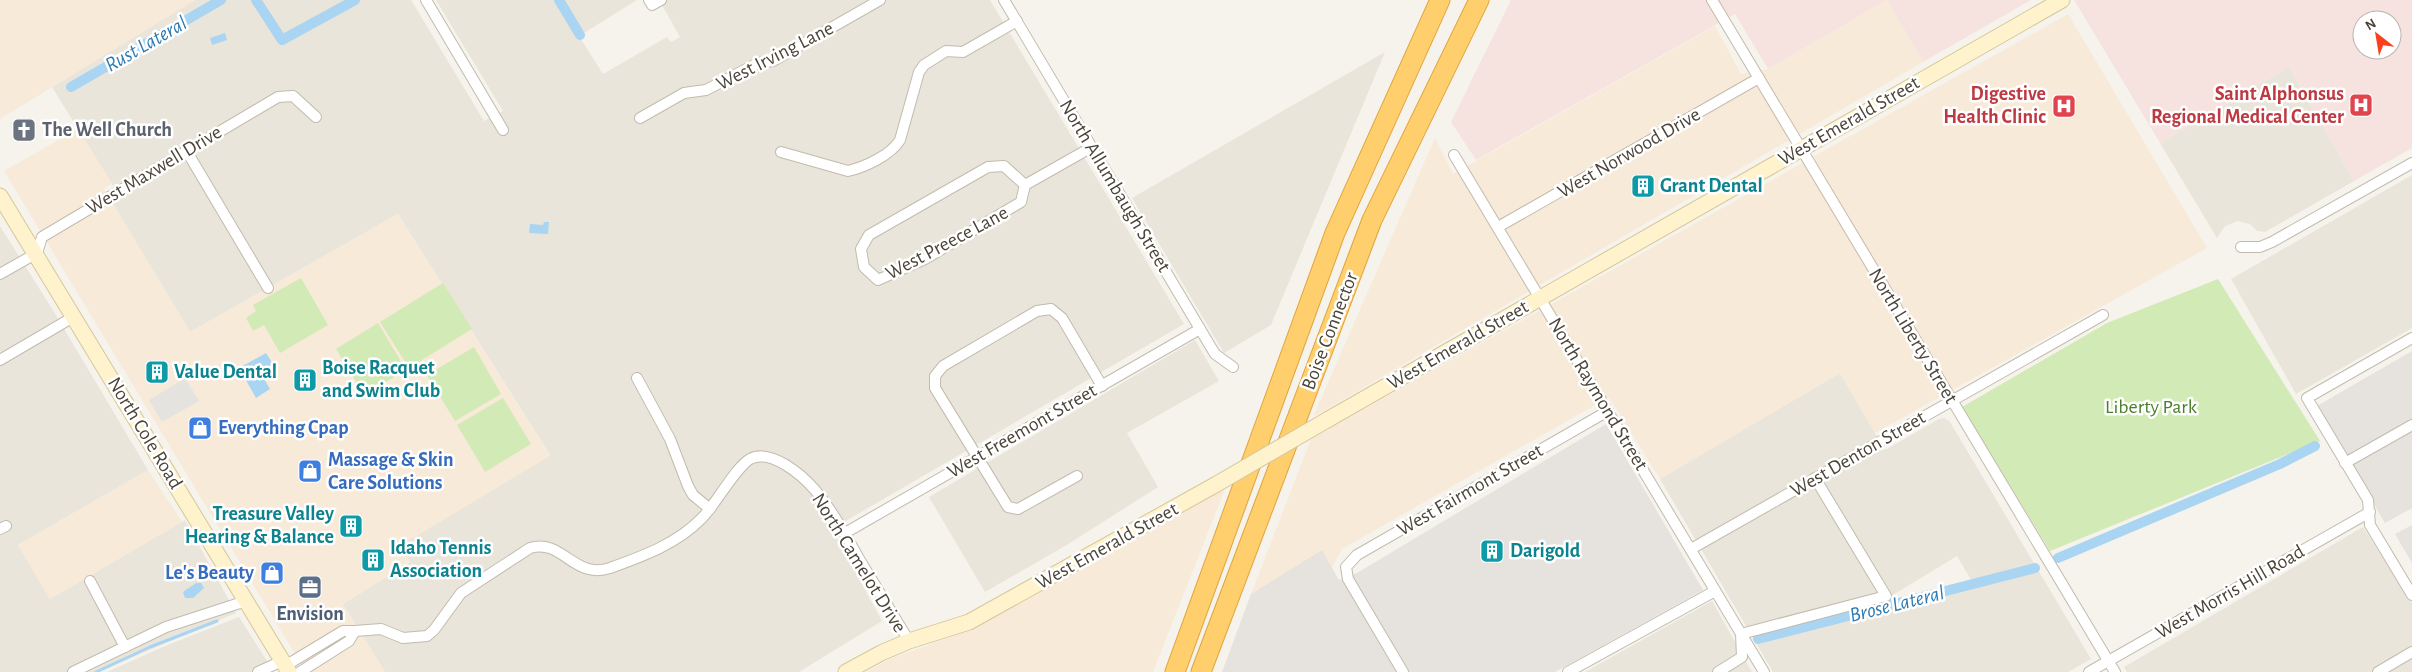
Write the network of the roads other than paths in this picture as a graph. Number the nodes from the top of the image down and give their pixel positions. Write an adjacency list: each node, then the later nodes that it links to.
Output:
1 (426, 0): 12 (street)
2 (880, 0): 11 (street, West Irving Lane)
3 (1004, 0): 8 (street, North Allumbaugh Street)
4 (1440, 0): 61 (highway, Boise Connector)
5 (1479, 0): 62 (highway, Boise Connector)
6 (1712, 0): 9 (street, North Liberty Street)
7 (2061, 0): 14 (main road, West Emerald Street)
8 (1017, 21): 13 (street, North Allumbaugh Street); 16 (street)
9 (1759, 78): 14 (street, North Liberty Street); 21 (street, West Norwood Drive)
10 (316, 117): 15 (street, West Maxwell Drive)
11 (640, 118)
12 (503, 130)
13 (1092, 147): 19 (street, West Preece Lane); 29 (street, North Allumbaugh Street)
14 (1801, 149): 26 (main road, West Emerald Street); 35 (street, North Liberty Street)
15 (186, 150): 23 (street, West Maxwell Drive); 25 (street)
16 (780, 152)
17 (1454, 155): 21 (street, North Raymond Street)
18 (2412, 163): 22 (street)
19 (1024, 185): 19 (street, West Preece Lane)
20 (0, 196): 23 (main road, North Cole Road)
21 (1498, 227): 26 (street, North Raymond Street)
22 (2240, 247)
23 (36, 253): 24 (street, West Maxwell Drive); 28 (main road, North Cole Road)
24 (0, 274)
25 (268, 288)
26 (1540, 298): 36 (street, North Raymond Street); 52 (main road, West Emerald Street, bridge)
27 (2103, 315): 35 (street, West Denton Street)
28 (75, 316): 31 (street); 49 (main road, North Cole Road)
29 (1200, 329): 32 (street, North Allumbaugh Street); 34 (street, West Freemont Street)
30 (2412, 338): 39 (street)
31 (0, 360)
32 (1233, 367)
33 (637, 378): 42 (street)
34 (1102, 386): 38 (street, West Freemont Street); 38 (street)
35 (1951, 401): 41 (street, West Denton Street); 55 (street, North Liberty Street)
36 (1608, 412): 45 (street, North Raymond Street); 63 (street, West Fairmont Street)
37 (2412, 425): 39 (street)
38 (978, 457): 40 (street); 44 (street, West Freemont Street)
39 (2345, 463): 43 (street)
40 (1077, 476)
41 (1815, 478): 45 (street, West Denton Street); 51 (street)
42 (710, 509): 44 (street, North Camelot Drive); 50 (street)
43 (2370, 512): 48 (street); 55 (street, West Morris Hill Road)
44 (845, 533): 52 (street, North Camelot Drive)
45 (1691, 549): 47 (street, North Raymond Street)
46 (90, 581): 53 (street)
47 (1715, 590): 51 (street, North Raymond Street); 64 (street)
48 (2412, 595)
49 (246, 601): 53 (street); 56 (main road, North Cole Road)
50 (355, 631): 56 (street); 59 (street)
51 (1741, 634): 65 (street); 66 (street, North Raymond Street)
52 (908, 641): 60 (main road, West Emerald Street)
53 (125, 647): 57 (street)
54 (2412, 652): 69 (street)
55 (2109, 661): 67 (street, West Morris Hill Road); 68 (street, North Liberty Street)
56 (285, 666): 58 (street)
57 (73, 672)
58 (258, 672)
59 (300, 672)
60 (846, 672)
61 (1174, 672)
62 (1201, 672)
63 (1403, 672)
64 (1568, 672)
65 (1718, 672)
66 (1764, 672)
67 (2089, 672)
68 (2115, 672)
69 (2378, 672)

